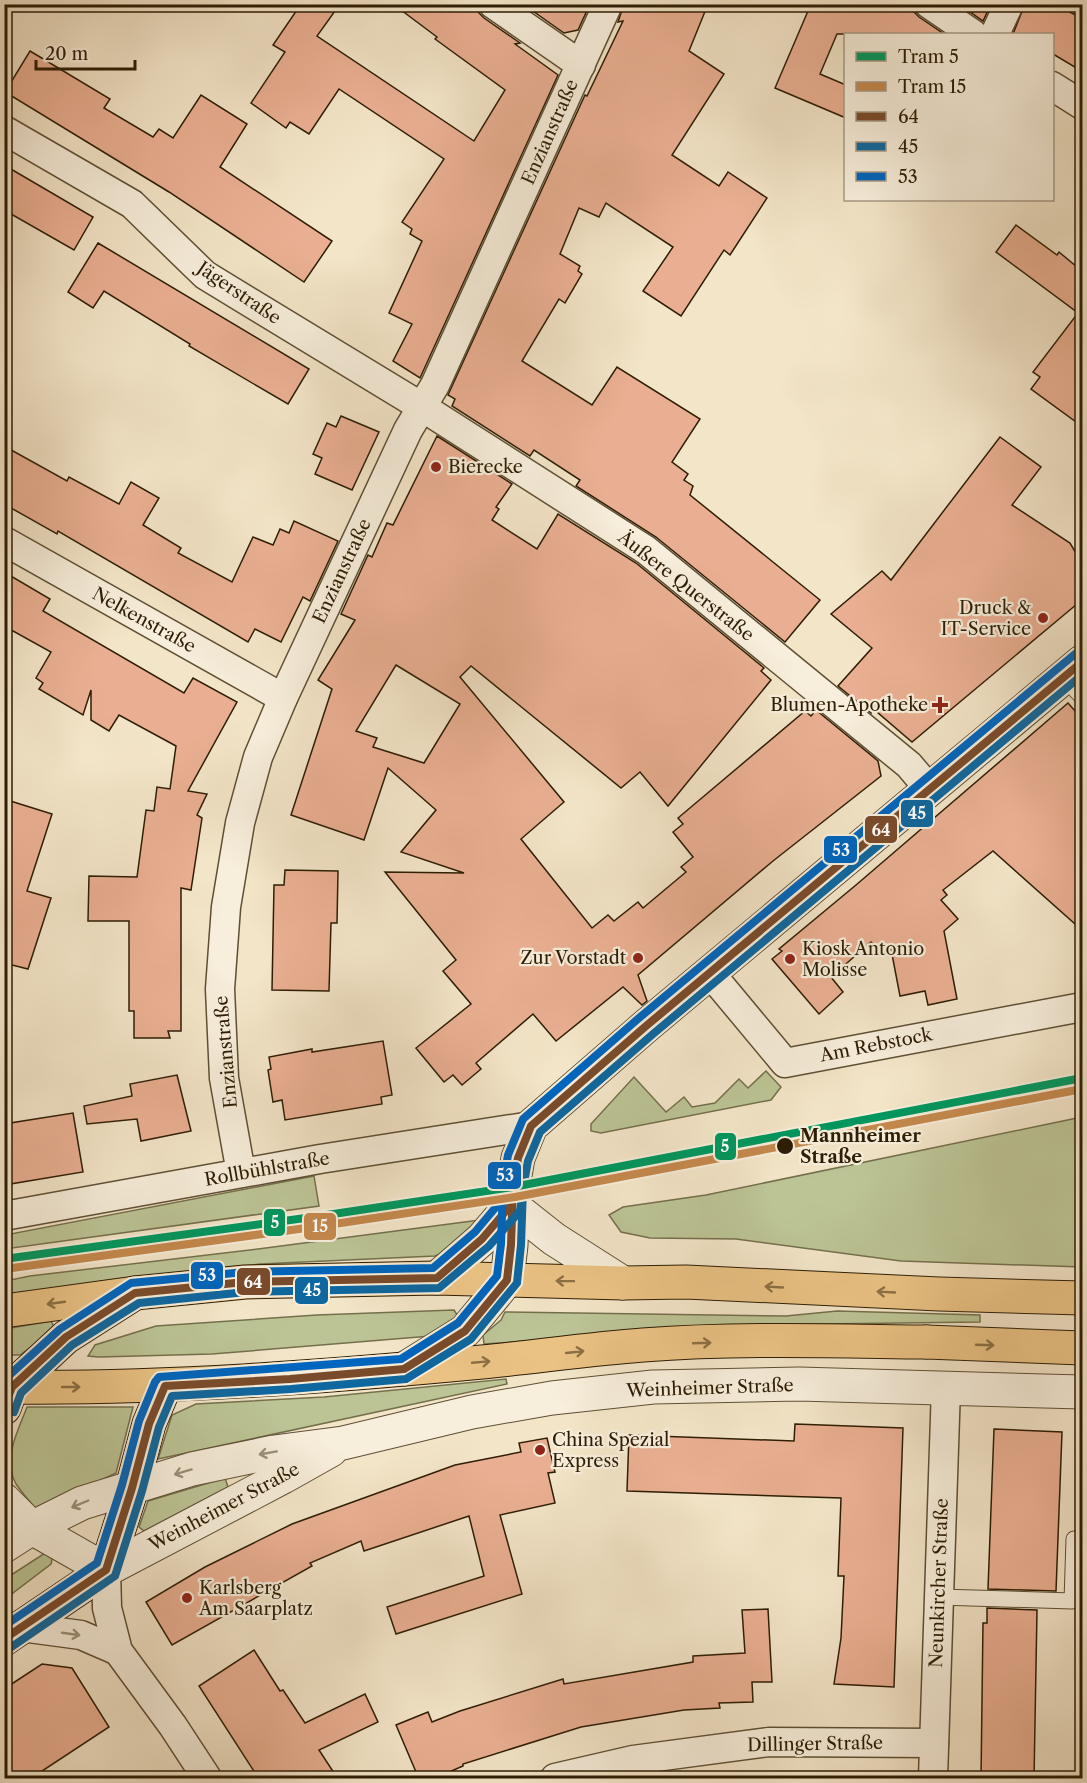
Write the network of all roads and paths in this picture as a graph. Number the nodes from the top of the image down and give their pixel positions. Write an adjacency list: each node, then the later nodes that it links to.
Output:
1 (493, 4): 7 (street)
2 (608, 4): 7 (street, Enzianstraße)
3 (929, 4): 5 (street)
4 (1009, 4): 6 (street)
5 (972, 33)
6 (995, 33)
7 (581, 65): 11 (street, Enzianstraße)
8 (1054, 87): 9 (street)
9 (1083, 105)
10 (4, 130): 11 (street, Jägerstraße)
11 (422, 407): 14 (street, Enzianstraße); 15 (street, Äußere Querstraße)
12 (4, 541): 14 (street, Nelkenstraße)
13 (1076, 679): 15 (street)
14 (283, 698): 19 (street, Enzianstraße)
15 (930, 790): 16 (street)
16 (710, 973): 17 (street, Am Rebstock); 18 (street)
17 (1083, 1007)
18 (531, 1126): 19 (street, Rollbühlstraße); 20 (street)
19 (241, 1173): 21 (street, Rollbühlstraße)
20 (511, 1205): 22 (street); 23 (street); 24 (street)
21 (4, 1216)
22 (437, 1278): 23 (main road); 25 (main road)
23 (507, 1280): 24 (main road, one-way to 23); 29 (street)
24 (623, 1283): 26 (main road, one-way to 24)
25 (135, 1293): 27 (main road, one-way to 27); 33 (street)
26 (1083, 1298)
27 (4, 1311)
28 (1083, 1348): 29 (main road, one-way to 28)
29 (404, 1369): 30 (main road)
30 (165, 1386): 33 (main road, one-way to 30); 35 (street)
31 (946, 1387): 32 (street, Weinheimer Straße); 34 (street, Weinheimer Straße); 41 (street, Neunkircher Straße)
32 (1083, 1392)
33 (7, 1394)
34 (342, 1443): 35 (street, Weinheimer Straße, one-way to 35); 40 (street, Weinheimer Straße)
35 (132, 1488): 37 (street, Weinheimer Straße, one-way to 37); 40 (street)
36 (4, 1500): 37 (street)
37 (32, 1528): 39 (street); 40 (street)
38 (1074, 1539): 41 (lane)
39 (4, 1546)
40 (106, 1570): 42 (street); 43 (street)
41 (939, 1597): 44 (street, Neunkircher Straße)
42 (13, 1633): 43 (street, one-way to 43)
43 (118, 1651): 45 (street)
44 (934, 1743): 46 (street, Dillinger Straße); 47 (street, Neunkircher Straße)
45 (207, 1779)
46 (555, 1779)
47 (933, 1779)

